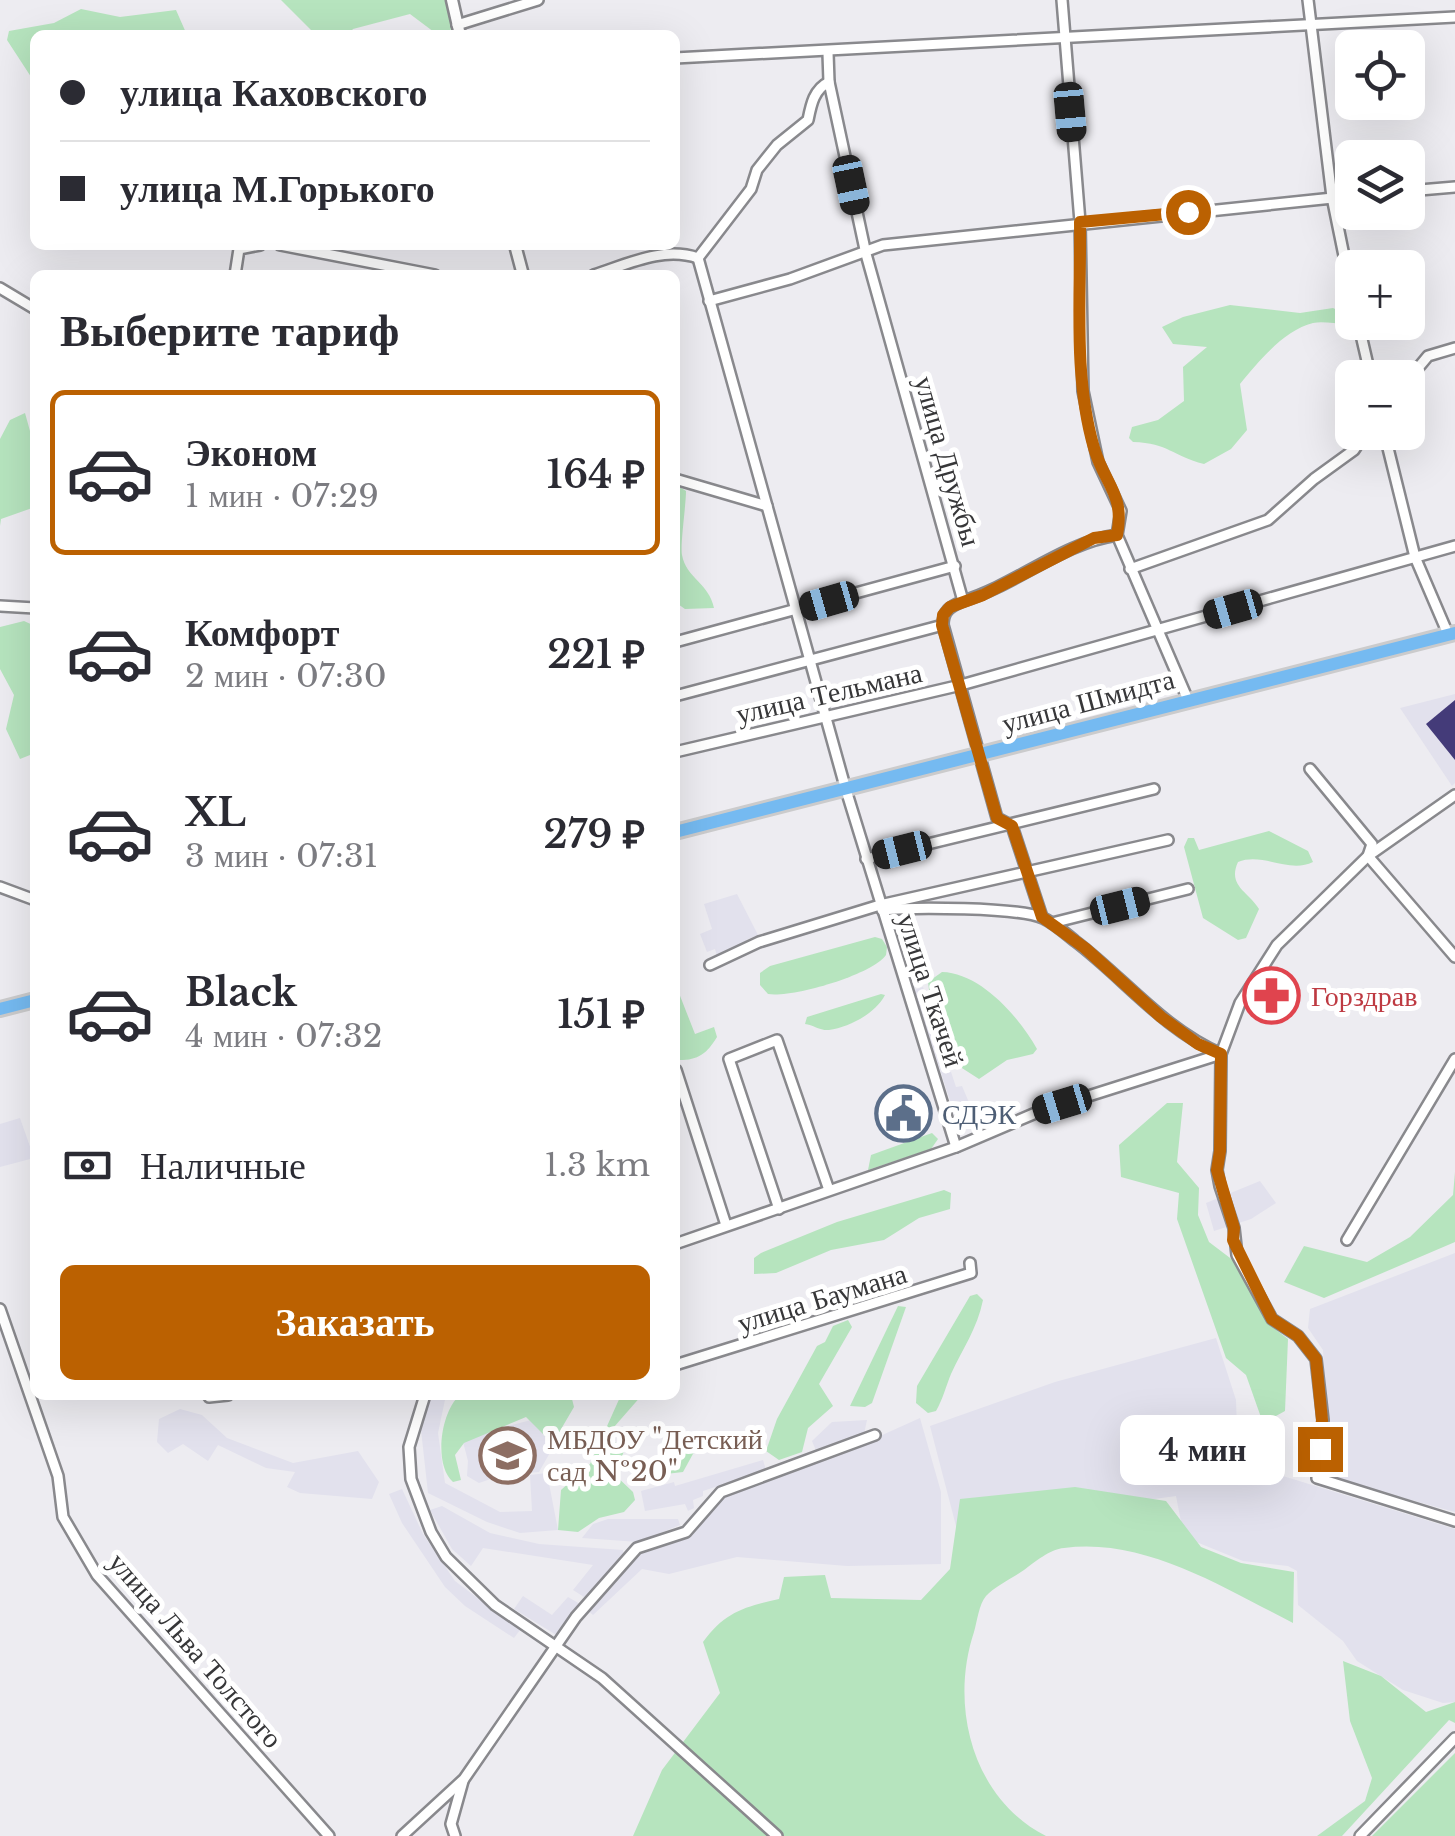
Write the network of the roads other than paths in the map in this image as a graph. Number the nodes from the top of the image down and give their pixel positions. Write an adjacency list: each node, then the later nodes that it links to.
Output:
1 (452, 0): 7 (street)
2 (538, 0): 7 (street)
3 (1062, 0): 8 (street)
4 (1308, 0): 6 (street)
5 (1455, 17): 6 (street)
6 (1310, 26): 8 (street); 14 (street)
7 (459, 30)
8 (1064, 38): 9 (street); 16 (street)
9 (828, 52): 10 (street); 11 (street, улица Дружбы)
10 (680, 58)
11 (829, 82): 19 (street, улица Дружбы); 20 (street)
12 (1455, 187): 13 (street)
13 (1425, 190)
14 (1332, 197): 15 (street); 16 (street); 18 (street)
15 (1335, 197)
16 (1080, 222): 19 (street); 32 (street)
17 (306, 250): 21 (street)
18 (1343, 250)
19 (866, 254): 24 (street); 35 (street, улица Дружбы)
20 (698, 258): 22 (street); 24 (street, улица Ткачей)
21 (409, 270)
22 (610, 270)
23 (0, 288): 25 (street)
24 (709, 300): 31 (street, улица Ткачей)
25 (30, 306)
26 (1455, 348): 27 (street)
27 (1425, 360)
28 (1354, 450): 36 (street)
29 (1388, 450): 34 (street)
30 (680, 480): 31 (street)
31 (766, 506): 40 (street, улица Ткачей)
32 (1117, 535): 36 (street); 37 (street)
33 (1455, 546): 34 (street, улица Тельмана)
34 (1414, 556): 42 (street, улица Тельмана); 43 (street)
35 (955, 566): 37 (street, улица Дружбы); 40 (street)
36 (1130, 569): 42 (street)
37 (963, 601): 41 (street)
38 (0, 606): 39 (street)
39 (30, 608)
40 (797, 610): 44 (street); 45 (street, улица Ткачей)
41 (942, 625): 45 (street); 46 (street)
42 (1161, 630): 46 (street, улица Тельмана); 48 (street)
43 (1452, 634): 48 (main road, улица Шмидта)
44 (680, 641)
45 (809, 660): 47 (street); 49 (street, улица Ткачей)
46 (961, 685): 49 (street, улица Тельмана); 51 (street)
47 (680, 695)
48 (1188, 700): 51 (main road, улица Шмидта)
49 (828, 719): 50 (street, улица Тельмана); 54 (street, улица Ткачей)
50 (680, 751)
51 (978, 756): 54 (main road, улица Шмидта); 56 (street)
52 (1310, 769): 59 (street)
53 (1154, 789): 56 (street)
54 (846, 790): 57 (main road, улица Шмидта); 60 (street, улица Ткачей)
55 (1454, 794): 59 (street)
56 (1009, 824): 60 (street); 61 (street)
57 (680, 831)
58 (1168, 840): 61 (street)
59 (1368, 856): 68 (street); 72 (street)
60 (866, 859): 65 (street, улица Ткачей)
61 (1025, 873): 65 (street); 66 (street)
62 (0, 887): 64 (street)
63 (1188, 889): 67 (street)
64 (30, 898)
65 (881, 908): 66 (street); 69 (street); 75 (street, улица Ткачей)
66 (1042, 917): 67 (street)
67 (1052, 924): 72 (street)
68 (1455, 957)
69 (710, 966)
70 (30, 1001): 71 (main road)
71 (0, 1010)
72 (1221, 1054): 75 (street); 88 (street)
73 (1455, 1059): 79 (street)
74 (680, 1082): 78 (street)
75 (956, 1147): 76 (street)
76 (830, 1190): 77 (street); 77 (street)
77 (779, 1209): 78 (street)
78 (726, 1225): 80 (street)
79 (1347, 1240)
80 (680, 1242)
81 (970, 1262): 83 (street, улица Баумана)
82 (0, 1309): 84 (street, улица Льва Толстого)
83 (680, 1362)
84 (30, 1395)
85 (32, 1400): 92 (street, улица Льва Толстого)
86 (423, 1400): 89 (street)
87 (875, 1435): 89 (street)
88 (1455, 1521)
89 (558, 1647): 91 (street); 95 (street)
90 (1455, 1738): 96 (street)
91 (464, 1778): 93 (street); 94 (street)
92 (328, 1836)
93 (402, 1836)
94 (455, 1836)
95 (777, 1836)
96 (1360, 1836)

